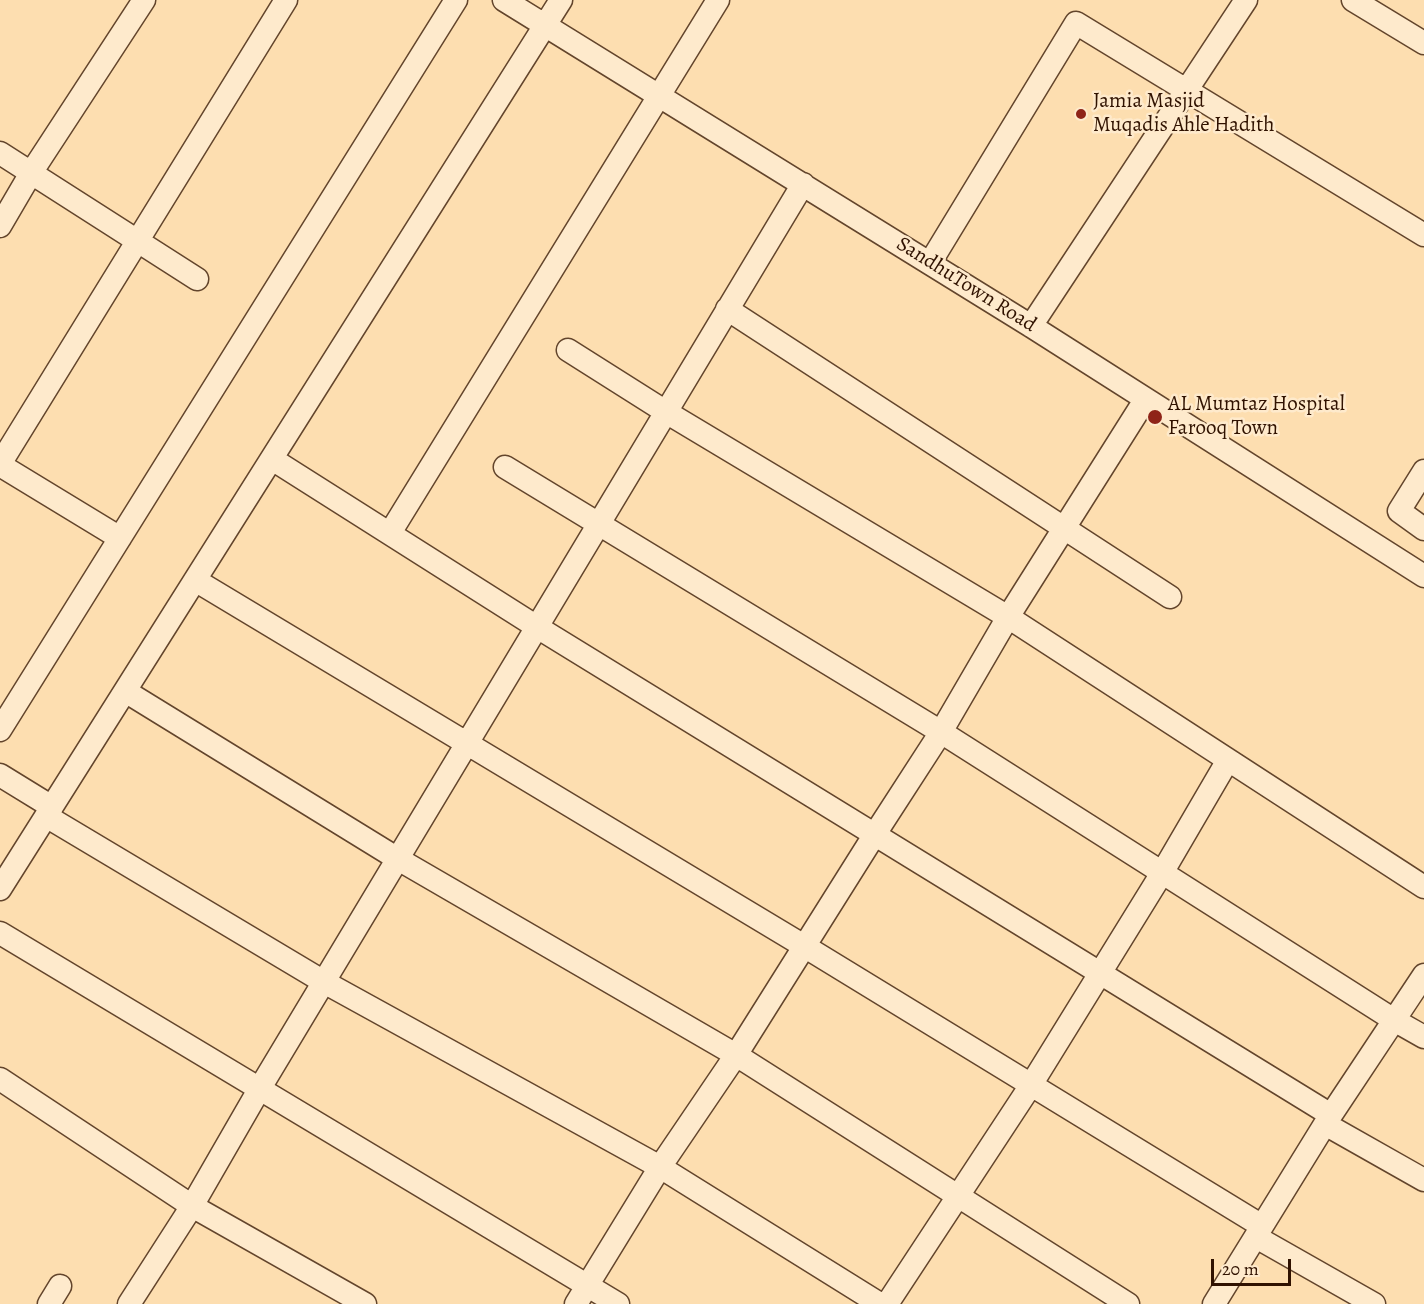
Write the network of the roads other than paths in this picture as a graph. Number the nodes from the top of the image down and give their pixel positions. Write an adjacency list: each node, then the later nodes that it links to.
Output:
1 (144, 0): 14 (street)
2 (286, 0): 18 (street)
3 (456, 0): 34 (street)
4 (504, 0): 9 (street, SandhuTown Road)
5 (561, 0): 9 (street)
6 (718, 0): 12 (street)
7 (1246, 0): 11 (street)
8 (1353, 0): 10 (street)
9 (546, 26): 12 (street, SandhuTown Road); 26 (street)
10 (1424, 43)
11 (1186, 90): 17 (street); 19 (street); 22 (street)
12 (659, 96): 15 (street, SandhuTown Road); 33 (street)
13 (0, 153): 14 (street)
14 (32, 173): 16 (street); 18 (street)
15 (803, 184): 19 (street, SandhuTown Road); 21 (street)
16 (0, 226)
17 (1424, 235)
18 (138, 241): 20 (street); 27 (street)
19 (930, 263): 22 (street, SandhuTown Road)
20 (197, 279)
21 (727, 309): 25 (street); 31 (street)
22 (1031, 326): 24 (street, SandhuTown Road)
23 (568, 350): 25 (street)
24 (1145, 400): 31 (street); 35 (street, SandhuTown Road)
25 (666, 412): 30 (street); 38 (street)
26 (272, 459): 33 (street); 36 (street)
27 (0, 464): 34 (street)
28 (505, 467): 30 (street)
29 (1424, 471): 32 (street)
30 (599, 523): 39 (street); 42 (street)
31 (1064, 529): 37 (street); 38 (street)
32 (1424, 529)
33 (390, 533): 39 (street)
34 (120, 538): 41 (street)
35 (1424, 576)
36 (195, 580): 40 (street); 43 (street)
37 (1170, 597)
38 (1008, 617): 42 (street); 44 (street)
39 (537, 627): 43 (street); 47 (street)
40 (125, 691): 46 (street); 48 (street)
41 (0, 729)
42 (941, 732): 47 (street); 49 (street)
43 (467, 743): 48 (street); 53 (street)
44 (1228, 760): 49 (street); 50 (street)
45 (0, 775): 46 (street)
46 (49, 812): 51 (street); 56 (street)
47 (875, 834): 53 (street); 54 (street)
48 (398, 859): 56 (street); 59 (street)
49 (1162, 873): 54 (street); 57 (street)
50 (1424, 887)
51 (0, 889)
52 (0, 933): 62 (street)
53 (804, 946): 59 (street); 61 (street)
54 (1100, 972): 61 (street); 63 (street)
55 (1424, 975): 57 (street)
56 (324, 982): 62 (street); 64 (street)
57 (1394, 1020): 58 (street); 63 (street)
58 (1424, 1037)
59 (736, 1056): 64 (street); 66 (street)
60 (0, 1079): 67 (street)
61 (1031, 1085): 66 (street); 68 (street)
62 (260, 1088): 67 (street); 69 (street)
63 (1329, 1120): 65 (street); 68 (street)
64 (660, 1167): 69 (street); 73 (street)
65 (1424, 1180)
66 (958, 1196): 74 (street); 75 (street)
67 (192, 1206): 70 (street); 71 (street)
68 (1259, 1231): 76 (street); 77 (street)
69 (582, 1295): 72 (street)
70 (129, 1304)
71 (364, 1304)
72 (618, 1304)
73 (880, 1304)
74 (887, 1304)
75 (1128, 1304)
76 (1214, 1304)
77 (1374, 1304)

